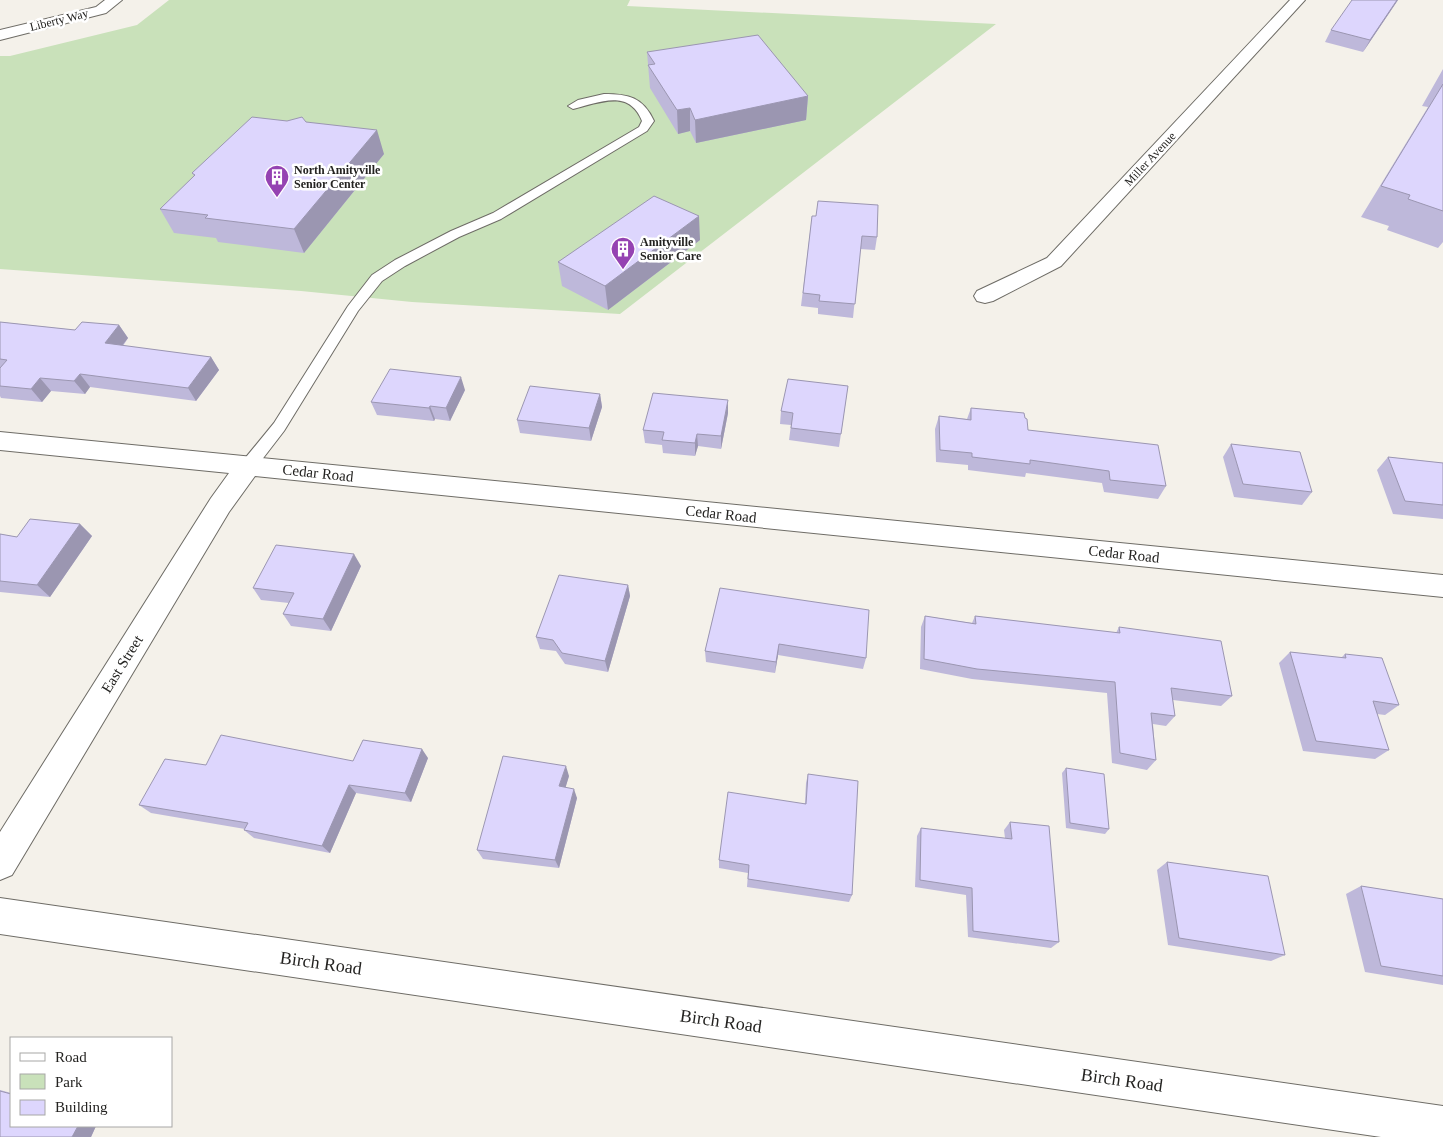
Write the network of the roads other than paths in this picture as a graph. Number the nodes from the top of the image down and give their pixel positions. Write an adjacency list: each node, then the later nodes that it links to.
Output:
1 (115, 0): 3 (street, Liberty Way)
2 (1298, 0): 5 (street, Miller Avenue)
3 (0, 35)
4 (573, 106): 7 (lane)
5 (986, 296)
6 (0, 441): 7 (street, Cedar Road)
7 (248, 466): 8 (street, Cedar Road); 9 (street, East Street)
8 (1443, 586)
9 (0, 863)
10 (0, 916): 11 (street, Birch Road)
11 (1443, 1126)

